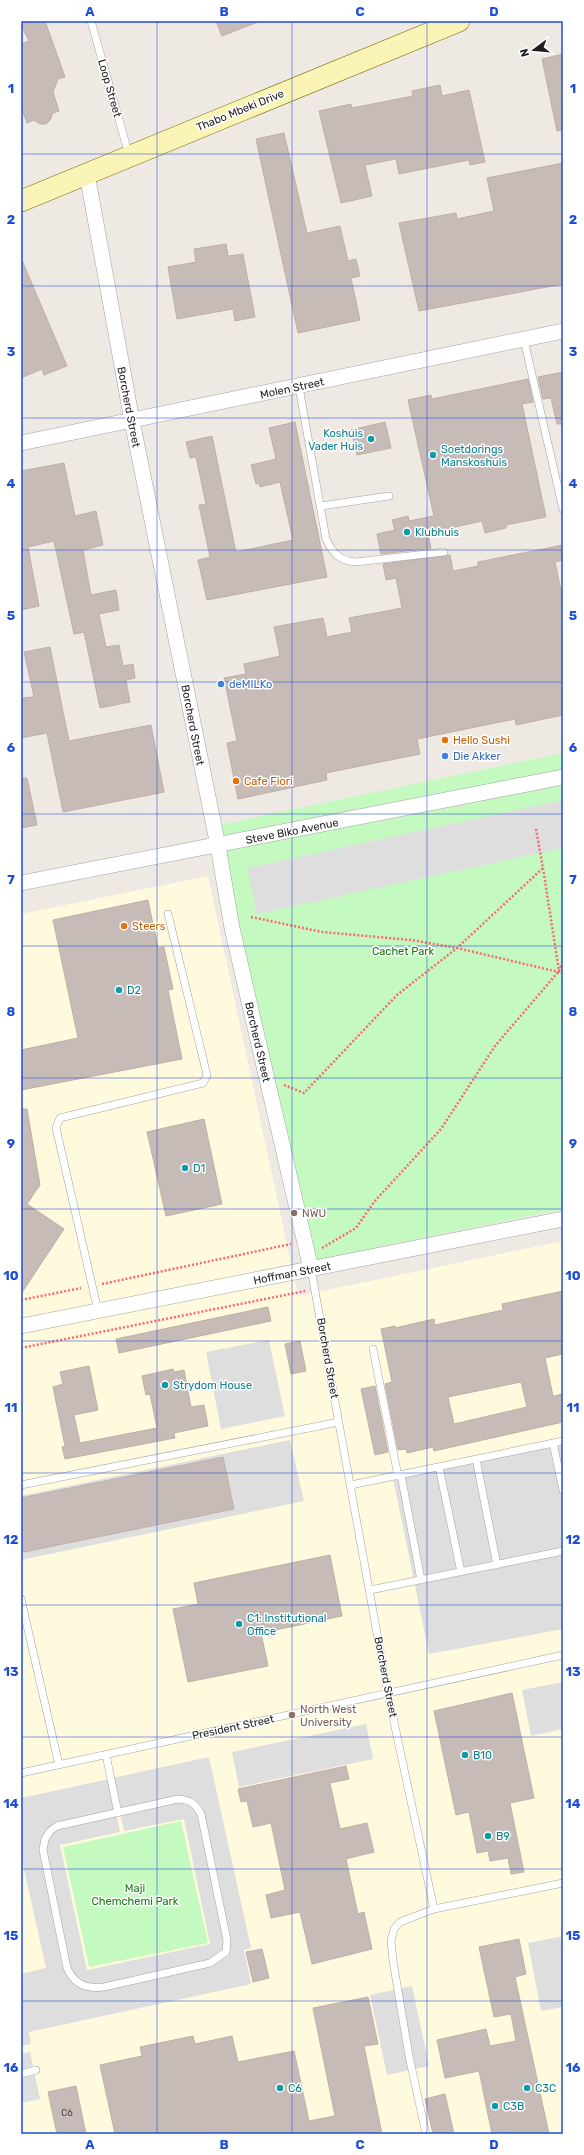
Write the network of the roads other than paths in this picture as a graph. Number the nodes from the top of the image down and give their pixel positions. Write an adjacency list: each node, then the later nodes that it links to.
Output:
1 (91, 21): 3 (lane, Loop Street)
2 (459, 21): 3 (main road, Thabo Mbeki Drive)
3 (129, 155): 4 (main road, Thabo Mbeki Drive)
4 (87, 174): 5 (main road, Thabo Mbeki Drive); 9 (street, Borcherd Street)
5 (21, 201)
6 (563, 331): 7 (street, Molen Street)
7 (524, 340): 8 (street, Molen Street); 13 (lane)
8 (299, 387): 9 (street, Molen Street); 12 (lane)
9 (132, 420): 10 (street, Molen Street); 16 (street, Borcherd Street)
10 (21, 443)
11 (389, 496): 12 (lane)
12 (321, 506): 14 (lane)
13 (563, 509)
14 (444, 552)
15 (563, 777): 16 (street, Steve Biko Avenue)
16 (218, 846): 17 (street, Steve Biko Avenue); 20 (street, Borcherd Street)
17 (21, 883)
18 (168, 914): 21 (lane)
19 (563, 1220): 20 (street, Hoffman Street)
20 (310, 1263): 21 (street, Hoffman Street); 24 (lane, Borcherd Street)
21 (98, 1311): 22 (street, Hoffman Street)
22 (21, 1326)
23 (373, 1349): 29 (lane)
24 (339, 1422): 30 (lane); 31 (lane, Borcherd Street)
25 (563, 1441): 26 (lane)
26 (553, 1443): 27 (lane); 32 (lane)
27 (476, 1459): 28 (lane); 34 (lane)
28 (438, 1467): 29 (lane); 35 (lane)
29 (400, 1475): 31 (lane); 36 (lane)
30 (21, 1485)
31 (351, 1486): 37 (lane, Borcherd Street)
32 (563, 1490)
33 (563, 1551): 34 (lane)
34 (497, 1566): 35 (lane)
35 (461, 1572): 36 (lane)
36 (422, 1580): 37 (lane)
37 (370, 1590): 40 (lane, Borcherd Street)
38 (21, 1599): 42 (lane)
39 (563, 1655): 40 (lane, President Street)
40 (388, 1694): 41 (lane, President Street); 46 (lane, Borcherd Street)
41 (106, 1755): 42 (lane, President Street); 44 (lane)
42 (59, 1765): 43 (lane, President Street)
43 (21, 1773)
44 (118, 1812): 44 (lane)
45 (563, 1882): 46 (lane)
46 (434, 1909): 49 (lane)
47 (36, 2070): 48 (lane)
48 (21, 2074)
49 (426, 2134)

